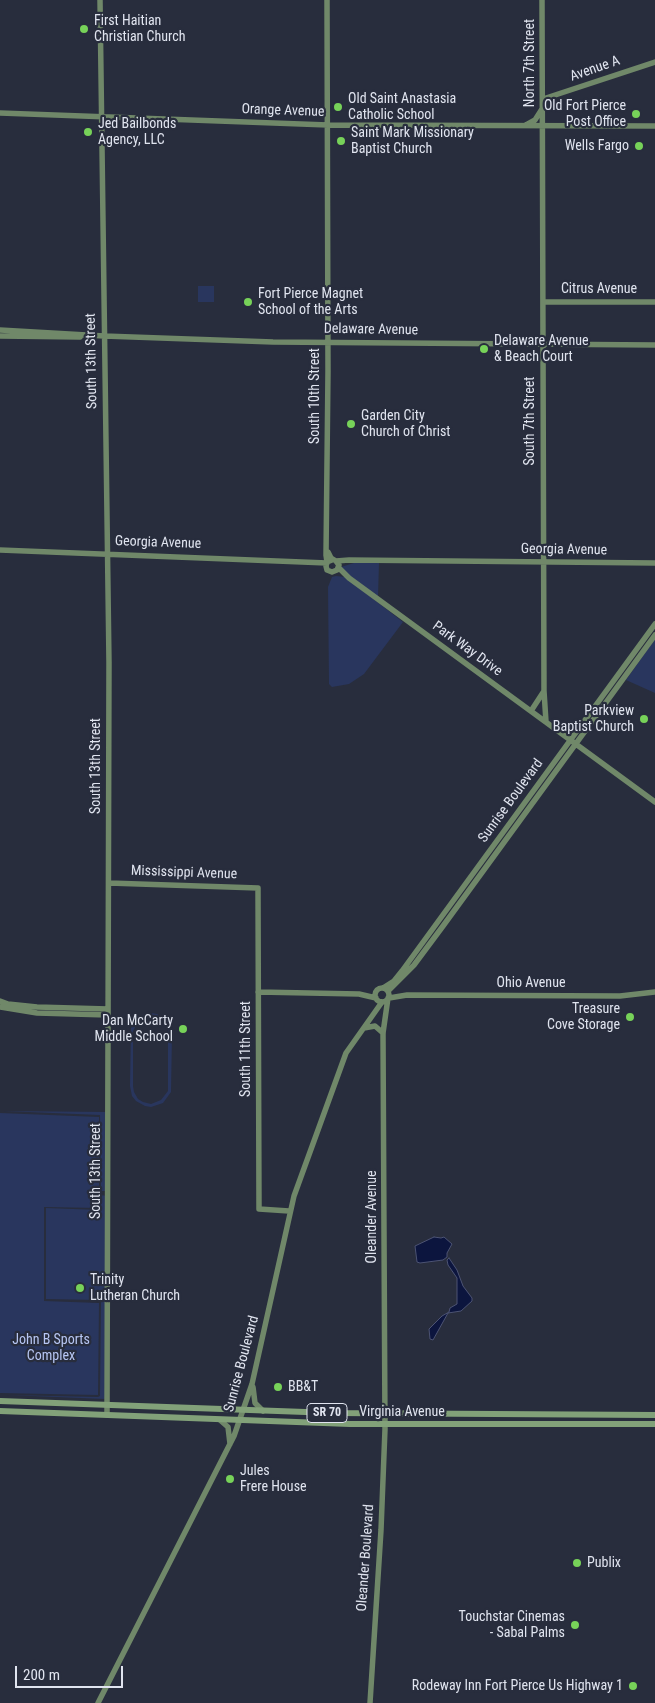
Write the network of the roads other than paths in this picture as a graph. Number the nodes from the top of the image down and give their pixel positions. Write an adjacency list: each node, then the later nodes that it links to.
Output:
1 (100, 0): 8 (street, South 13th Street)
2 (328, 0): 9 (street, South 10th Street)
3 (542, 0): 5 (street, North 7th Street)
4 (655, 62): 5 (street, Avenue A)
5 (543, 99): 6 (street, North 7th Street)
6 (542, 108): 10 (street); 11 (street, North 7th Street)
7 (0, 113): 8 (street, Orange Avenue)
8 (102, 117): 9 (street, Orange Avenue); 18 (street, South 13th Street)
9 (328, 125): 10 (street, Orange Avenue); 19 (street, South 10th Street)
10 (522, 126): 11 (street, Orange Avenue)
11 (542, 126): 12 (street, Orange Avenue); 13 (street, South 7th Street)
12 (655, 126)
13 (543, 302): 14 (street, Citrus Avenue); 20 (street, South 7th Street)
14 (655, 302)
15 (0, 330): 17 (street, Delaware Avenue)
16 (0, 336): 17 (street, Delaware Avenue)
17 (88, 336): 18 (street, Delaware Avenue)
18 (104, 336): 19 (street, Delaware Avenue); 23 (street, South 13th Street)
19 (328, 343): 20 (street, Delaware Avenue); 26 (street, South 10th Street)
20 (543, 344): 21 (street, Delaware Avenue); 24 (street, South 7th Street)
21 (655, 345)
22 (0, 550): 23 (street, Georgia Avenue)
23 (107, 553): 26 (street, Georgia Avenue); 34 (street, South 13th Street)
24 (542, 562): 25 (street, Georgia Avenue); 26 (street, Georgia Avenue); 29 (street, South 7th Street)
25 (655, 563)
26 (332, 565): 30 (street, Park Way Drive)
27 (655, 624): 32 (street, Sunrise Boulevard)
28 (655, 635): 32 (street, Sunrise Boulevard)
29 (544, 691): 30 (street); 31 (street, South 7th Street)
30 (530, 711): 31 (street, Park Way Drive)
31 (546, 722): 32 (street, Park Way Drive)
32 (573, 742): 33 (street, Park Way Drive); 36 (street, Sunrise Boulevard); 40 (street, Sunrise Boulevard)
33 (655, 802)
34 (109, 883): 35 (street, Mississippi Avenue); 44 (street, South 13th Street)
35 (258, 888): 37 (street, South 11th Street)
36 (403, 977): 39 (street); 40 (street, Sunrise Boulevard)
37 (258, 992): 40 (street, Ohio Avenue); 47 (street, South 11th Street)
38 (655, 992): 39 (street, Ohio Avenue)
39 (407, 995): 40 (street, Ohio Avenue)
40 (383, 996): 45 (street, Sunrise Boulevard); 46 (street, Oleander Avenue)
41 (0, 1001): 43 (street)
42 (0, 1007): 43 (street)
43 (37, 1010): 44 (street)
44 (108, 1012): 50 (street, South 13th Street)
45 (364, 1028): 46 (street); 47 (street, Sunrise Boulevard)
46 (383, 1033): 54 (street, Oleander Avenue)
47 (289, 1211): 48 (street, Sunrise Boulevard)
48 (252, 1384): 51 (street, Sunrise Boulevard); 53 (street)
49 (0, 1401): 50 (main road, Virginia Avenue / SR 70)
50 (107, 1405): 51 (main road, Virginia Avenue / SR 70); 56 (street, South 13th Street)
51 (243, 1410): 53 (main road, Virginia Avenue / SR 70); 59 (street, Sunrise Boulevard)
52 (0, 1411): 56 (main road, Virginia Avenue / SR 70)
53 (263, 1411): 54 (main road, Virginia Avenue / SR 70)
54 (386, 1414): 55 (main road, Virginia Avenue / SR 70); 60 (street, Oleander Boulevard)
55 (563, 1414): 57 (main road, Virginia Avenue / SR 70); 61 (main road)
56 (107, 1415): 58 (main road, Virginia Avenue / SR 70)
57 (655, 1415)
58 (220, 1420): 59 (main road, Virginia Avenue / SR 70); 63 (street)
59 (240, 1421): 60 (main road, Virginia Avenue / SR 70); 63 (street, Sunrise Boulevard)
60 (386, 1424): 61 (main road, Virginia Avenue / SR 70); 65 (street, Oleander Boulevard)
61 (541, 1424): 62 (main road, Virginia Avenue / SR 70)
62 (655, 1424)
63 (230, 1445): 64 (street, Sunrise Boulevard)
64 (98, 1703)
65 (370, 1703)

